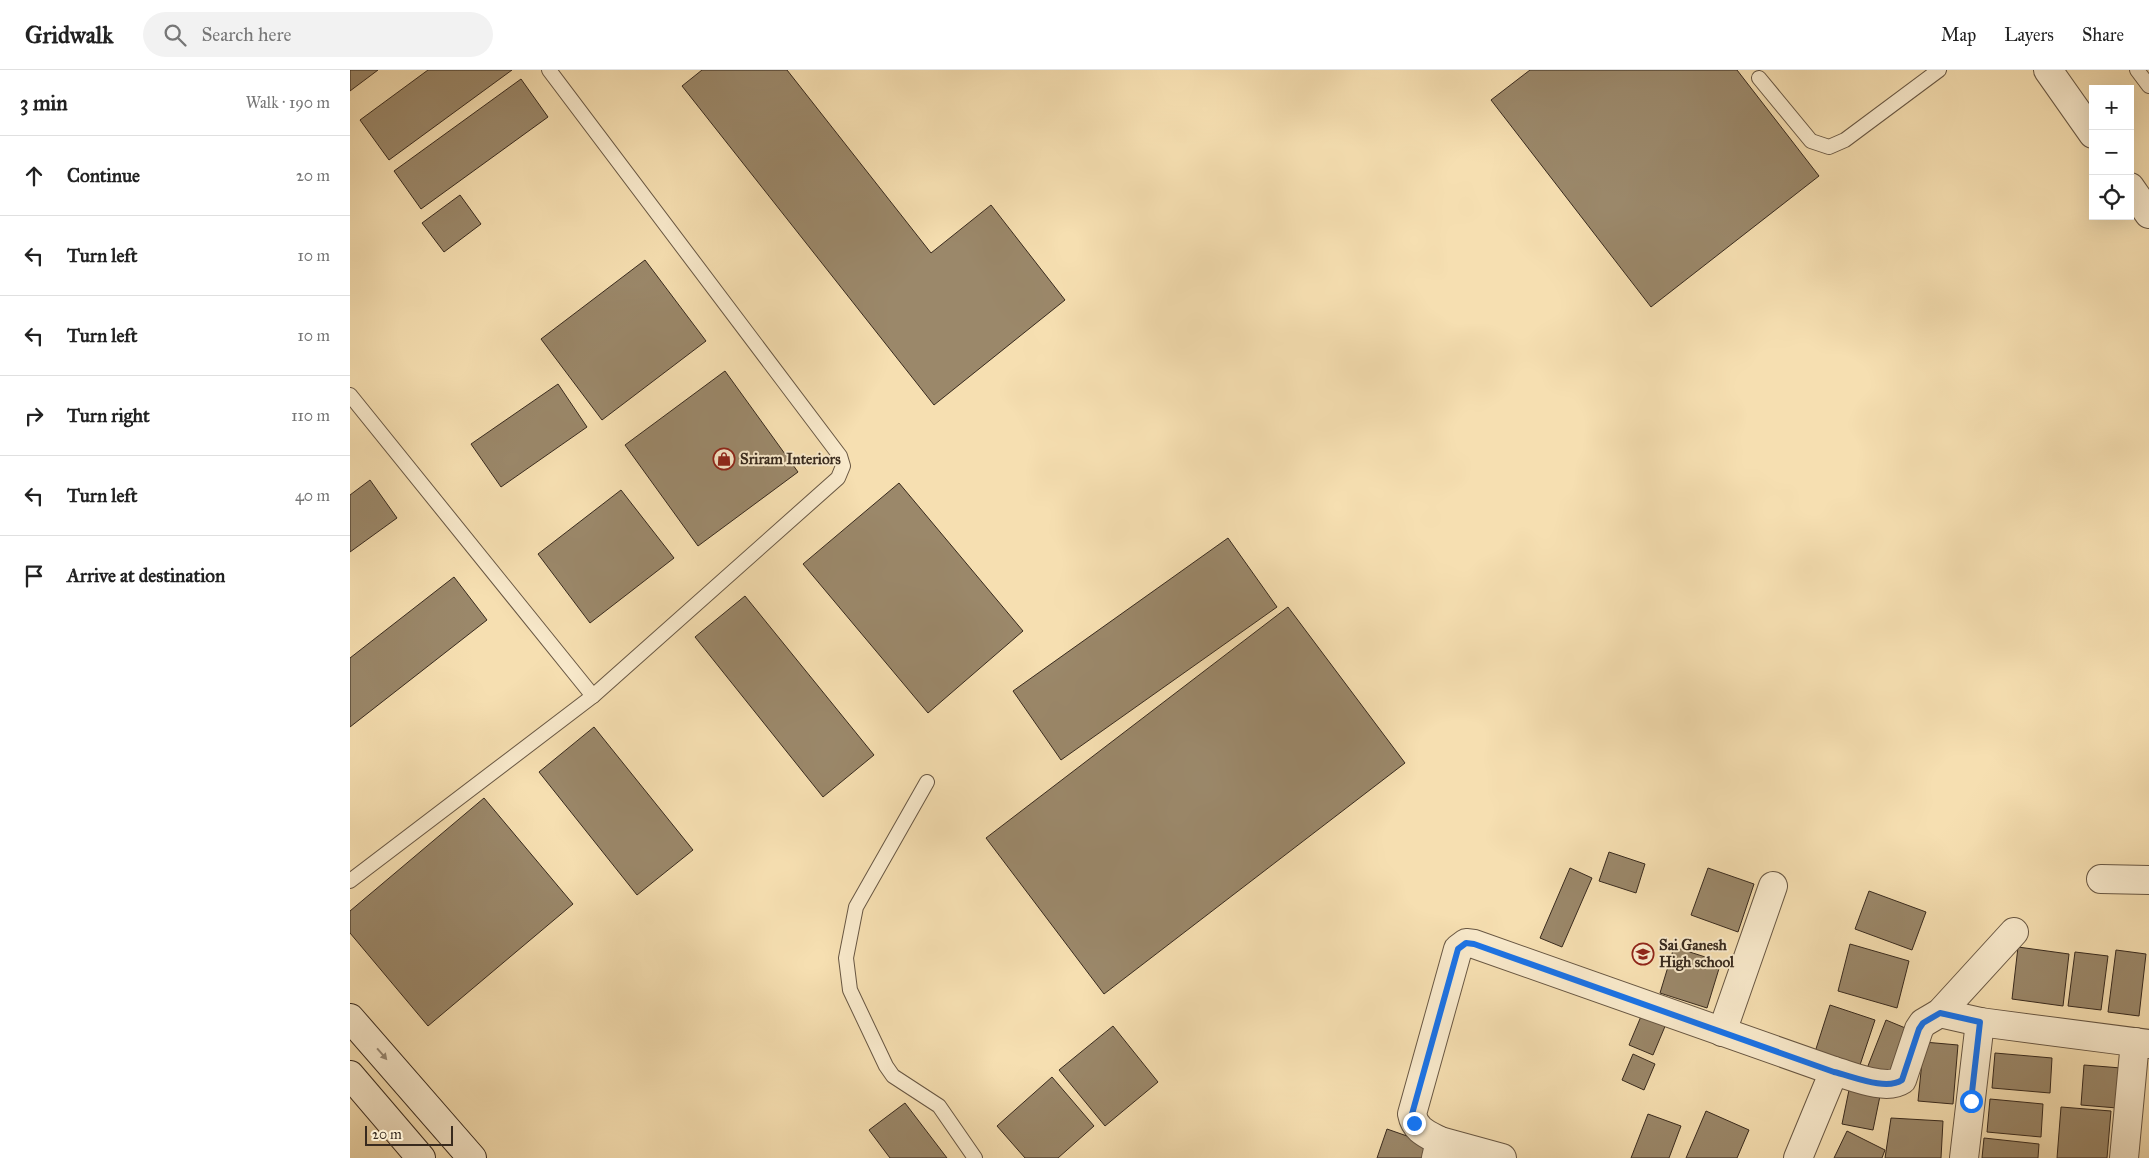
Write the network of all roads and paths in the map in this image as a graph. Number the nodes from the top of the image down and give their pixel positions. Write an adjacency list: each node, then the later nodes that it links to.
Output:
1 (549, 70): 11 (lane)
2 (1939, 70): 5 (lane)
3 (2048, 70): 7 (street)
4 (2137, 70): 6 (lane)
5 (1759, 78)
6 (2149, 86)
7 (2090, 130)
8 (2134, 193): 9 (street)
9 (2149, 214)
10 (350, 395): 11 (lane)
11 (593, 696): 15 (lane)
12 (927, 782): 28 (lane)
13 (2101, 879): 14 (street)
14 (2149, 880)
15 (350, 881)
16 (1773, 886): 21 (street)
17 (2014, 932): 18 (street)
18 (1940, 1013): 20 (street); 23 (street)
19 (350, 1018): 27 (street, one-way to 27)
20 (1980, 1022): 22 (street); 31 (street)
21 (1722, 1032): 23 (street); 25 (street)
22 (2142, 1043): 32 (street)
23 (1834, 1072): 30 (street)
24 (350, 1075): 26 (street)
25 (1438, 1150): 29 (street)
26 (421, 1158)
27 (472, 1158)
28 (975, 1158)
29 (1502, 1158)
30 (1798, 1158)
31 (1964, 1158)
32 (2124, 1158)

